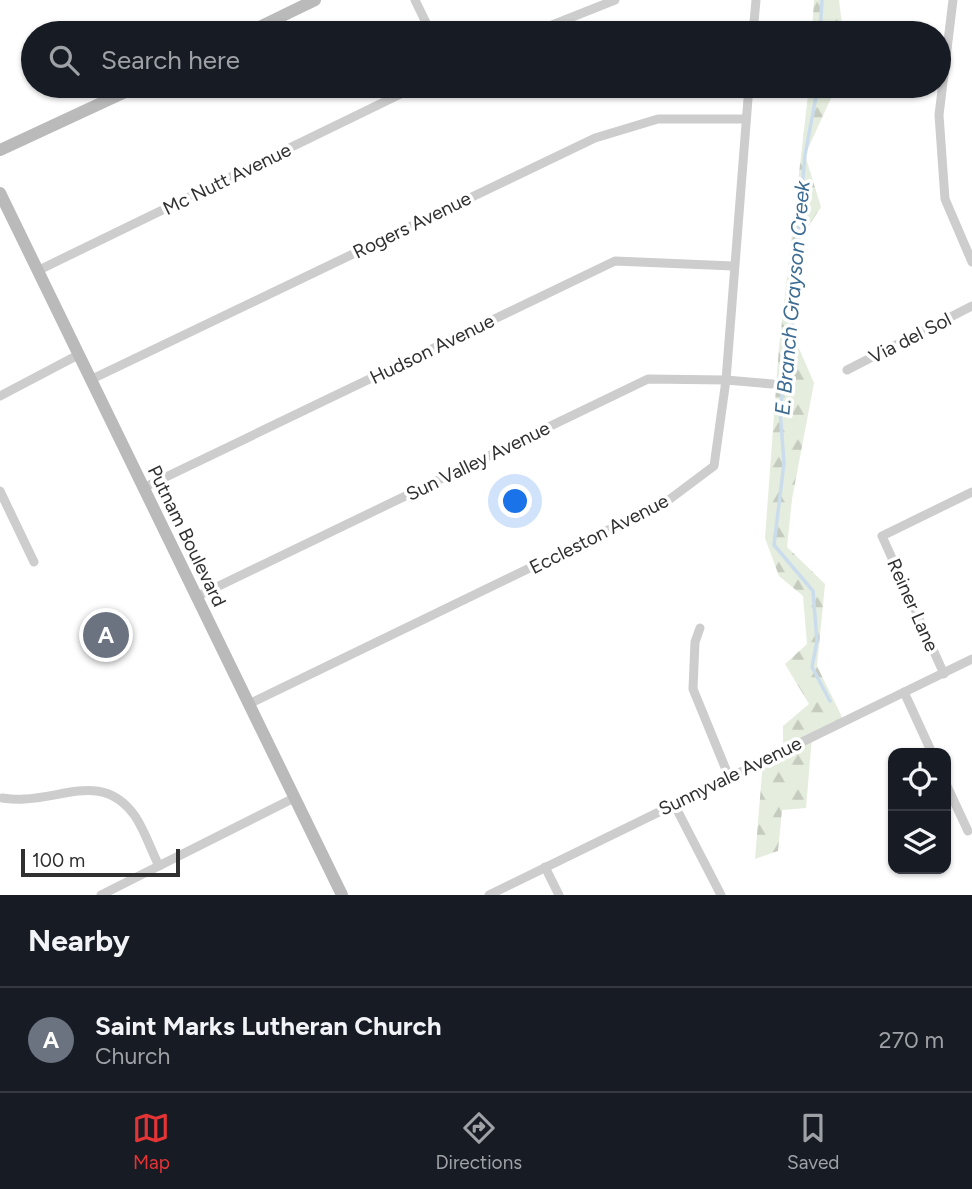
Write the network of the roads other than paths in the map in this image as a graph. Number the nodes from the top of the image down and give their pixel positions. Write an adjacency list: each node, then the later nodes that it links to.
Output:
1 (315, 0): 6 (street)
2 (415, 0): 7 (street)
3 (615, 0): 8 (street)
4 (756, 0): 9 (street)
5 (953, 0): 10 (street)
6 (272, 21)
7 (425, 21)
8 (562, 21)
9 (754, 21)
10 (950, 21)
11 (112, 98): 16 (street)
12 (392, 98): 20 (street, Mc Nutt Avenue)
13 (748, 98): 15 (street, Eccleston Avenue)
14 (941, 98): 18 (street)
15 (746, 118): 19 (street, Eccleston Avenue); 24 (street, Rogers Avenue)
16 (0, 150)
17 (0, 192): 20 (street, Putnam Boulevard)
18 (972, 262)
19 (733, 266): 25 (street, Eccleston Avenue); 28 (street, Hudson Avenue)
20 (37, 271): 22 (street, Putnam Boulevard)
21 (972, 306): 23 (street, Via del Sol)
22 (78, 355): 24 (street, Putnam Boulevard); 27 (street)
23 (847, 370)
24 (90, 380): 28 (street, Putnam Boulevard)
25 (726, 380): 26 (street, Sun Valley Avenue); 32 (street, Sun Valley Avenue); 37 (street, Eccleston Avenue)
26 (772, 384)
27 (0, 396)
28 (143, 488): 32 (street, Putnam Boulevard)
29 (0, 491): 31 (street)
30 (972, 492): 35 (street, Reiner Lane)
31 (34, 562)
32 (196, 597): 37 (street, Putnam Boulevard)
33 (700, 628): 39 (street)
34 (972, 659): 35 (street, Sunnyvale Avenue)
35 (944, 674): 36 (street, Sunnyvale Avenue)
36 (904, 692): 38 (street); 39 (street, Sunnyvale Avenue)
37 (248, 704): 42 (street, Putnam Boulevard)
38 (930, 748)
39 (729, 777): 43 (street, Sunnyvale Avenue)
40 (951, 794): 44 (street)
41 (2, 798): 45 (street)
42 (295, 798): 45 (street); 48 (street, Putnam Boulevard)
43 (674, 804): 46 (street, Sunnyvale Avenue); 51 (street)
44 (968, 831)
45 (159, 866): 47 (street)
46 (545, 867): 49 (street, Sunnyvale Avenue); 50 (street)
47 (107, 894)
48 (342, 895)
49 (488, 895)
50 (559, 895)
51 (721, 895)

